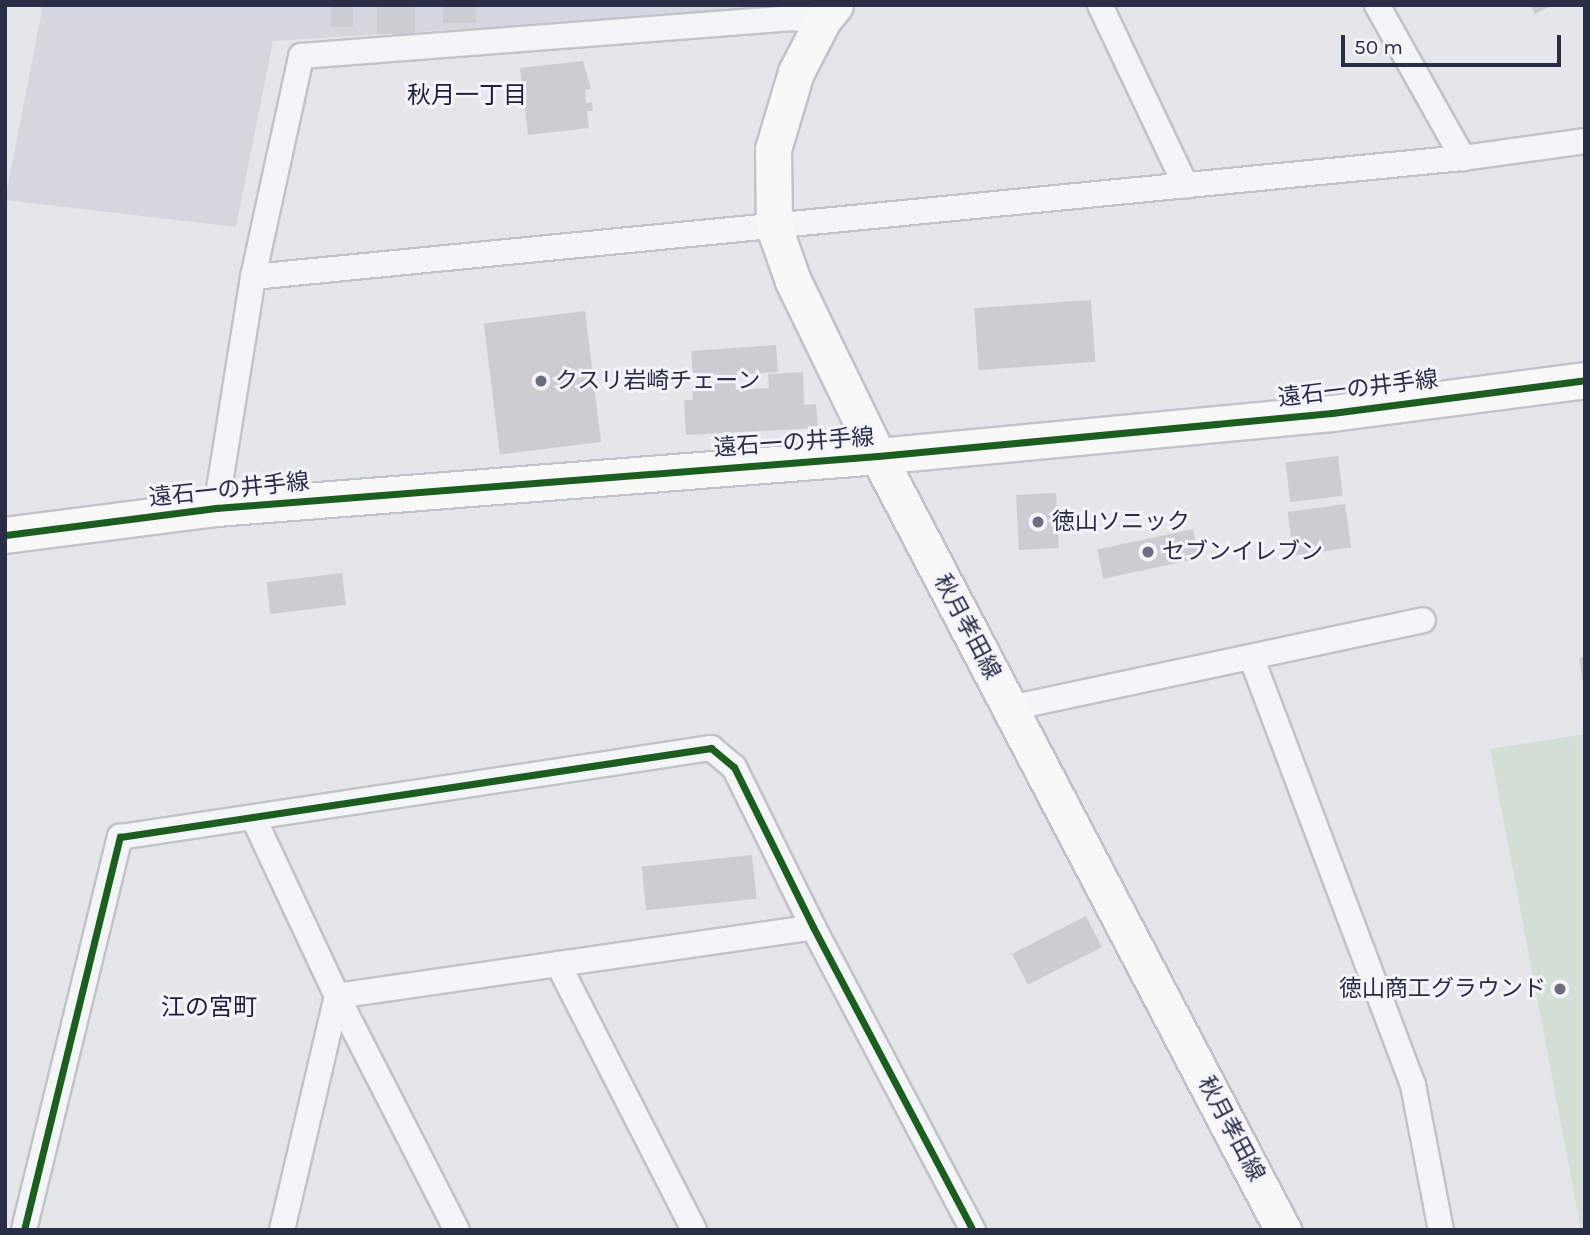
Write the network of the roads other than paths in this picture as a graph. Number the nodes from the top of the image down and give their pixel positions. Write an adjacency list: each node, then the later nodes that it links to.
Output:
1 (1100, 5): 6 (street)
2 (1377, 5): 5 (street)
3 (829, 13): 7 (street, 秋月孝田線); 8 (street)
4 (1585, 141): 5 (street)
5 (1463, 158): 6 (street)
6 (1185, 186): 7 (street)
7 (774, 227): 8 (street); 10 (street, 秋月孝田線)
8 (253, 277): 11 (street)
9 (1585, 380): 10 (street, 遠石一の井手線)
10 (878, 456): 11 (street, 遠石一の井手線); 15 (street, 秋月孝田線)
11 (216, 508): 12 (street, 遠石一の井手線)
12 (5, 535)
13 (1423, 620): 14 (street)
14 (1252, 659): 15 (street); 26 (street)
15 (1010, 708): 20 (street, 秋月孝田線)
16 (254, 819): 17 (street); 19 (street); 21 (street)
17 (813, 927): 18 (street); 25 (street)
18 (558, 964): 19 (street); 24 (street)
19 (337, 996): 22 (street); 23 (street)
20 (1273, 1226)
21 (24, 1230)
22 (282, 1230)
23 (457, 1230)
24 (694, 1230)
25 (974, 1230)
26 (1441, 1230)

